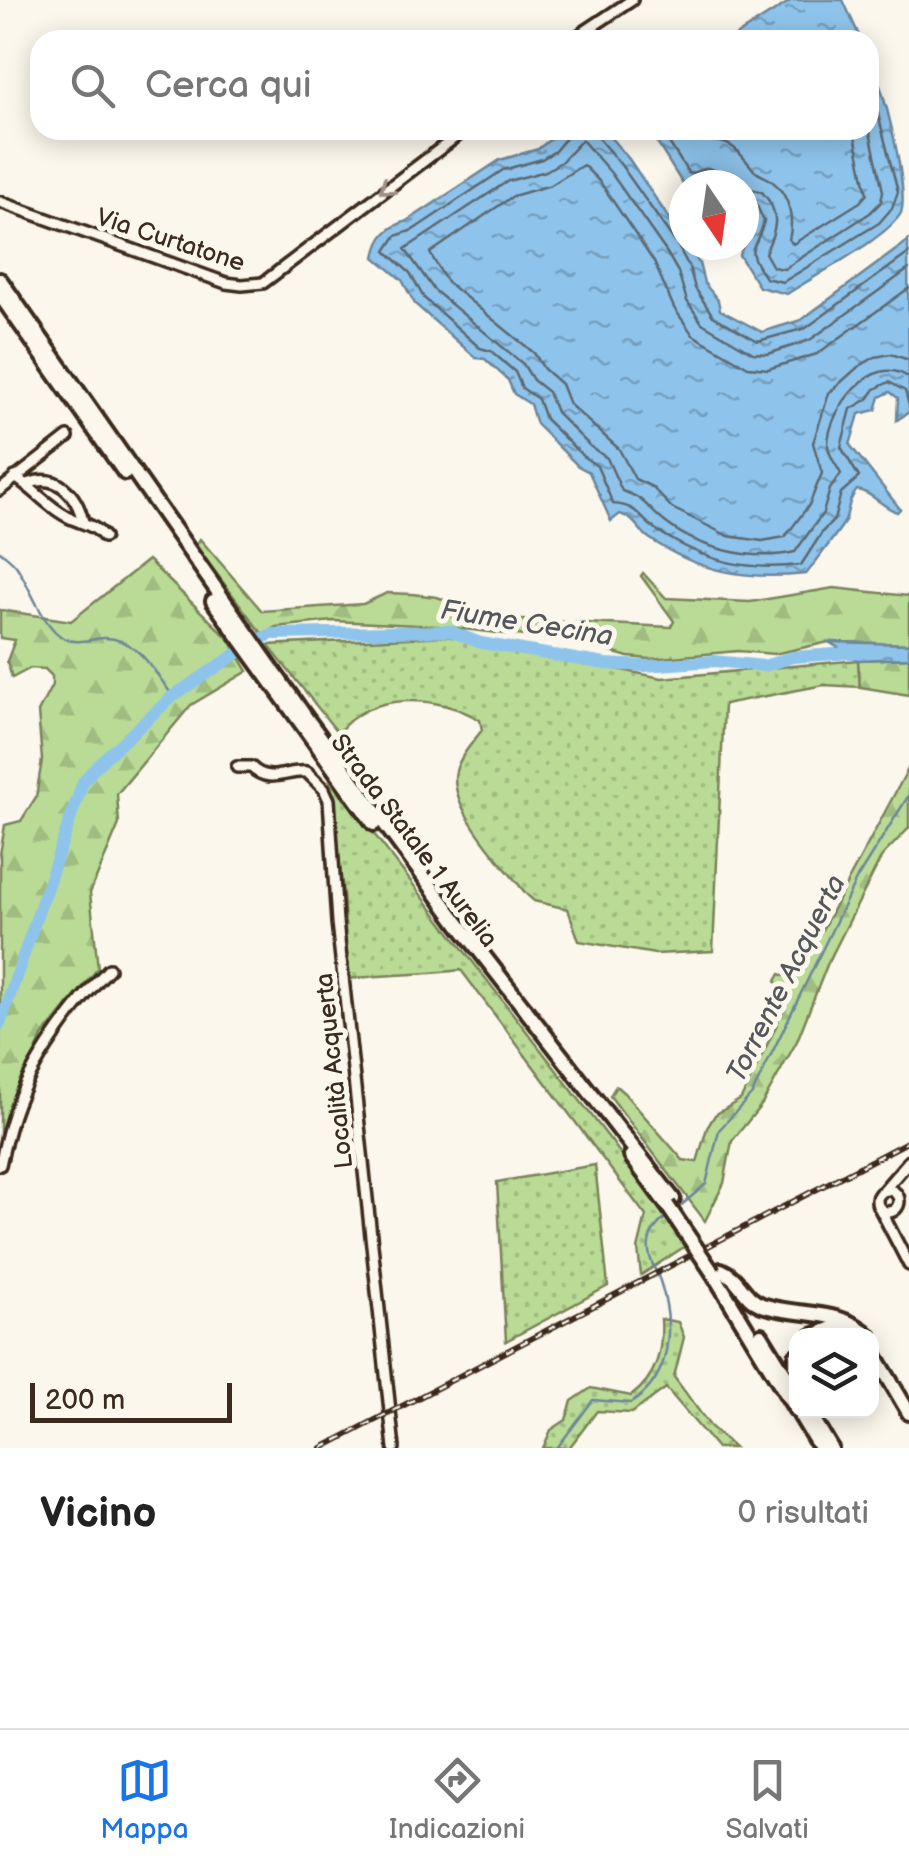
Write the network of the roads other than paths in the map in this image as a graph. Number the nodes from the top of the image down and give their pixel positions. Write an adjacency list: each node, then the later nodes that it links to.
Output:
1 (632, 0): 2 (street)
2 (587, 30)
3 (451, 140): 4 (street, Via Curtatone, one-way to 4)
4 (0, 202)
5 (0, 280): 13 (highway, Strada Statale 1 Aurelia)
6 (0, 296): 13 (highway, Strada Statale 1 Aurelia)
7 (68, 437): 8 (street)
8 (15, 478): 9 (street); 10 (street)
9 (28, 484): 11 (street); 11 (street)
10 (0, 490)
11 (83, 522): 12 (street)
12 (104, 537)
13 (219, 604): 24 (highway, Strada Statale 1 Aurelia, bridge)
14 (237, 767): 34 (street, Località Acquerta)
15 (109, 969): 17 (street)
16 (909, 1161): 18 (street)
17 (0, 1165)
18 (898, 1172): 19 (street); 20 (street)
19 (884, 1190): 20 (street); 21 (street)
20 (897, 1203): 21 (street); 22 (street)
21 (878, 1207): 22 (street)
22 (896, 1240): 23 (street)
23 (909, 1265)
24 (718, 1270): 25 (highway); 28 (highway, Strada Statale 1 Aurelia); 29 (highway, Strada Statale 1 Aurelia)
25 (858, 1328)
26 (879, 1351): 30 (highway)
27 (879, 1362): 31 (highway)
28 (789, 1381)
29 (789, 1396)
30 (909, 1399)
31 (909, 1413)
32 (802, 1418): 35 (highway, Strada Statale 1 Aurelia)
33 (813, 1418): 36 (highway)
34 (394, 1448)
35 (820, 1448)
36 (831, 1448)

